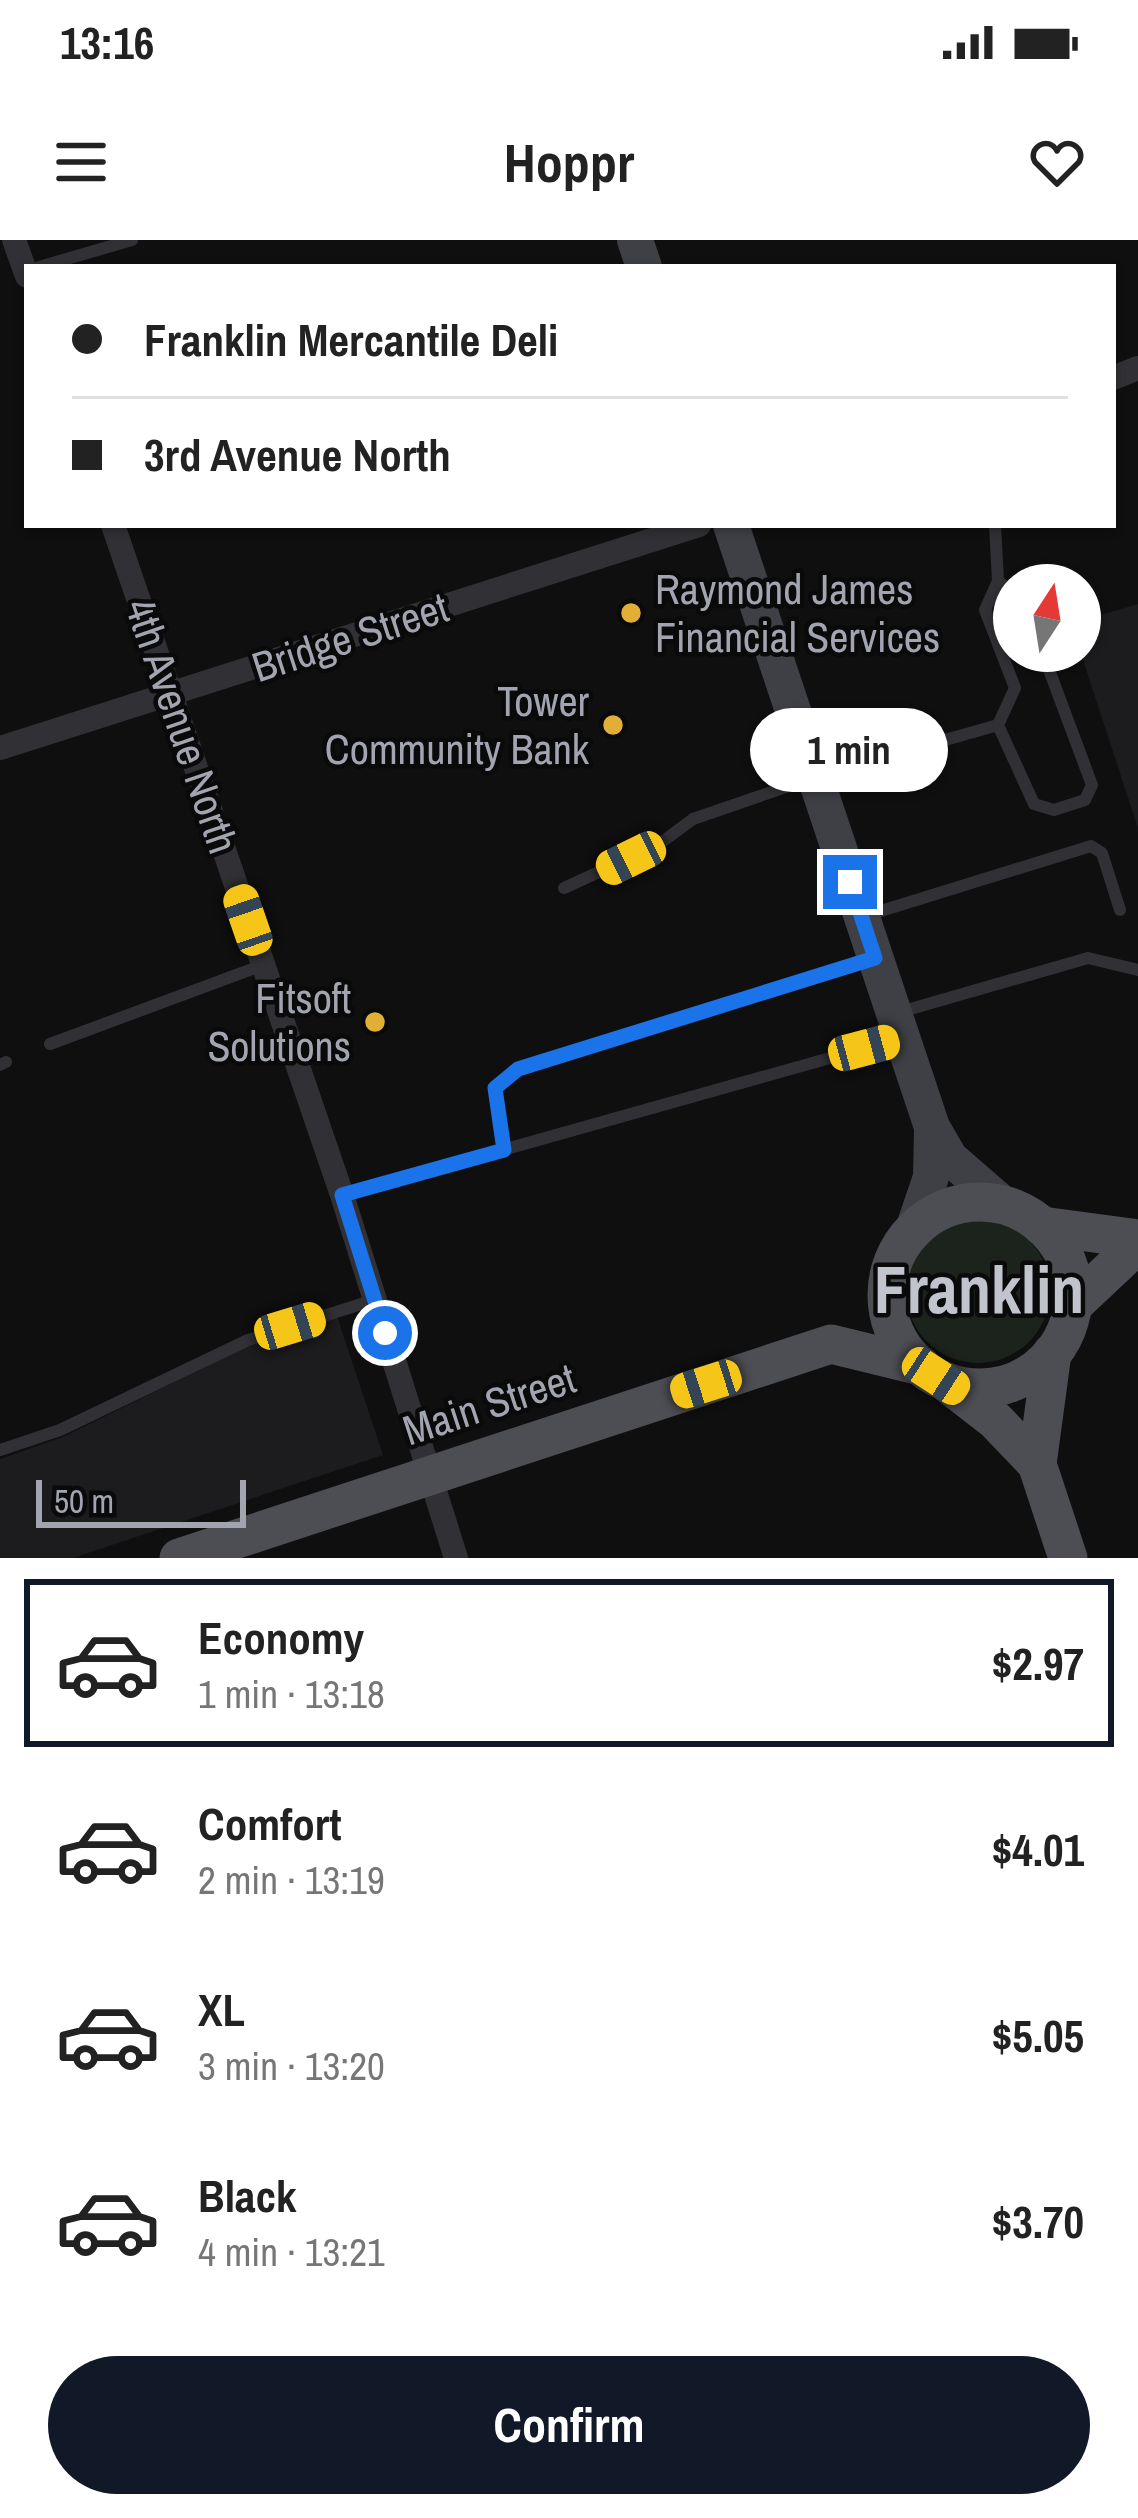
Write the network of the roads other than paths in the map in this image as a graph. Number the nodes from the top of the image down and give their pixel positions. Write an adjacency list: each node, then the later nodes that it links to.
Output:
1 (132, 240): 2 (lane)
2 (53, 264)
3 (114, 528): 12 (street, 4th Avenue North)
4 (690, 528): 12 (street, Bridge Street)
5 (732, 528): 15 (main road)
6 (995, 528): 7 (lane)
7 (997, 564)
8 (993, 592): 9 (lane)
9 (993, 631)
10 (1009, 672): 13 (lane)
11 (1050, 672): 13 (lane)
12 (172, 694): 14 (street, Bridge Street); 20 (street, 4th Avenue North)
13 (998, 725): 15 (lane)
14 (0, 748)
15 (815, 777): 16 (lane); 18 (main road)
16 (564, 888)
17 (1120, 910): 18 (lane)
18 (862, 917): 19 (main road)
19 (875, 958): 22 (main road); 25 (lane)
20 (263, 965): 23 (lane); 26 (street, 4th Avenue North)
21 (1138, 970): 22 (lane)
22 (897, 1026): 24 (main road); 25 (lane)
23 (50, 1044)
24 (932, 1127): 27 (main road); 29 (main road)
25 (504, 1150): 26 (lane)
26 (342, 1195): 32 (street, 4th Avenue North)
27 (1004, 1205): 28 (main road); 29 (main road)
28 (1042, 1226): 30 (main road); 33 (main road)
29 (914, 1230): 31 (main road)
30 (1138, 1241): 33 (main road)
31 (890, 1275): 34 (main road); 36 (main road)
32 (374, 1300): 37 (lane); 39 (street, 4th Avenue North)
33 (1072, 1306): 35 (main road)
34 (831, 1344): 36 (main road); 39 (main road, Main Street)
35 (1052, 1353): 36 (main road); 38 (main road)
36 (928, 1371): 38 (main road)
37 (0, 1450)
38 (1036, 1464): 42 (main road)
39 (431, 1474): 40 (main road, Main Street); 41 (street, 4th Avenue North)
40 (179, 1558)
41 (456, 1558)
42 (1068, 1558)

